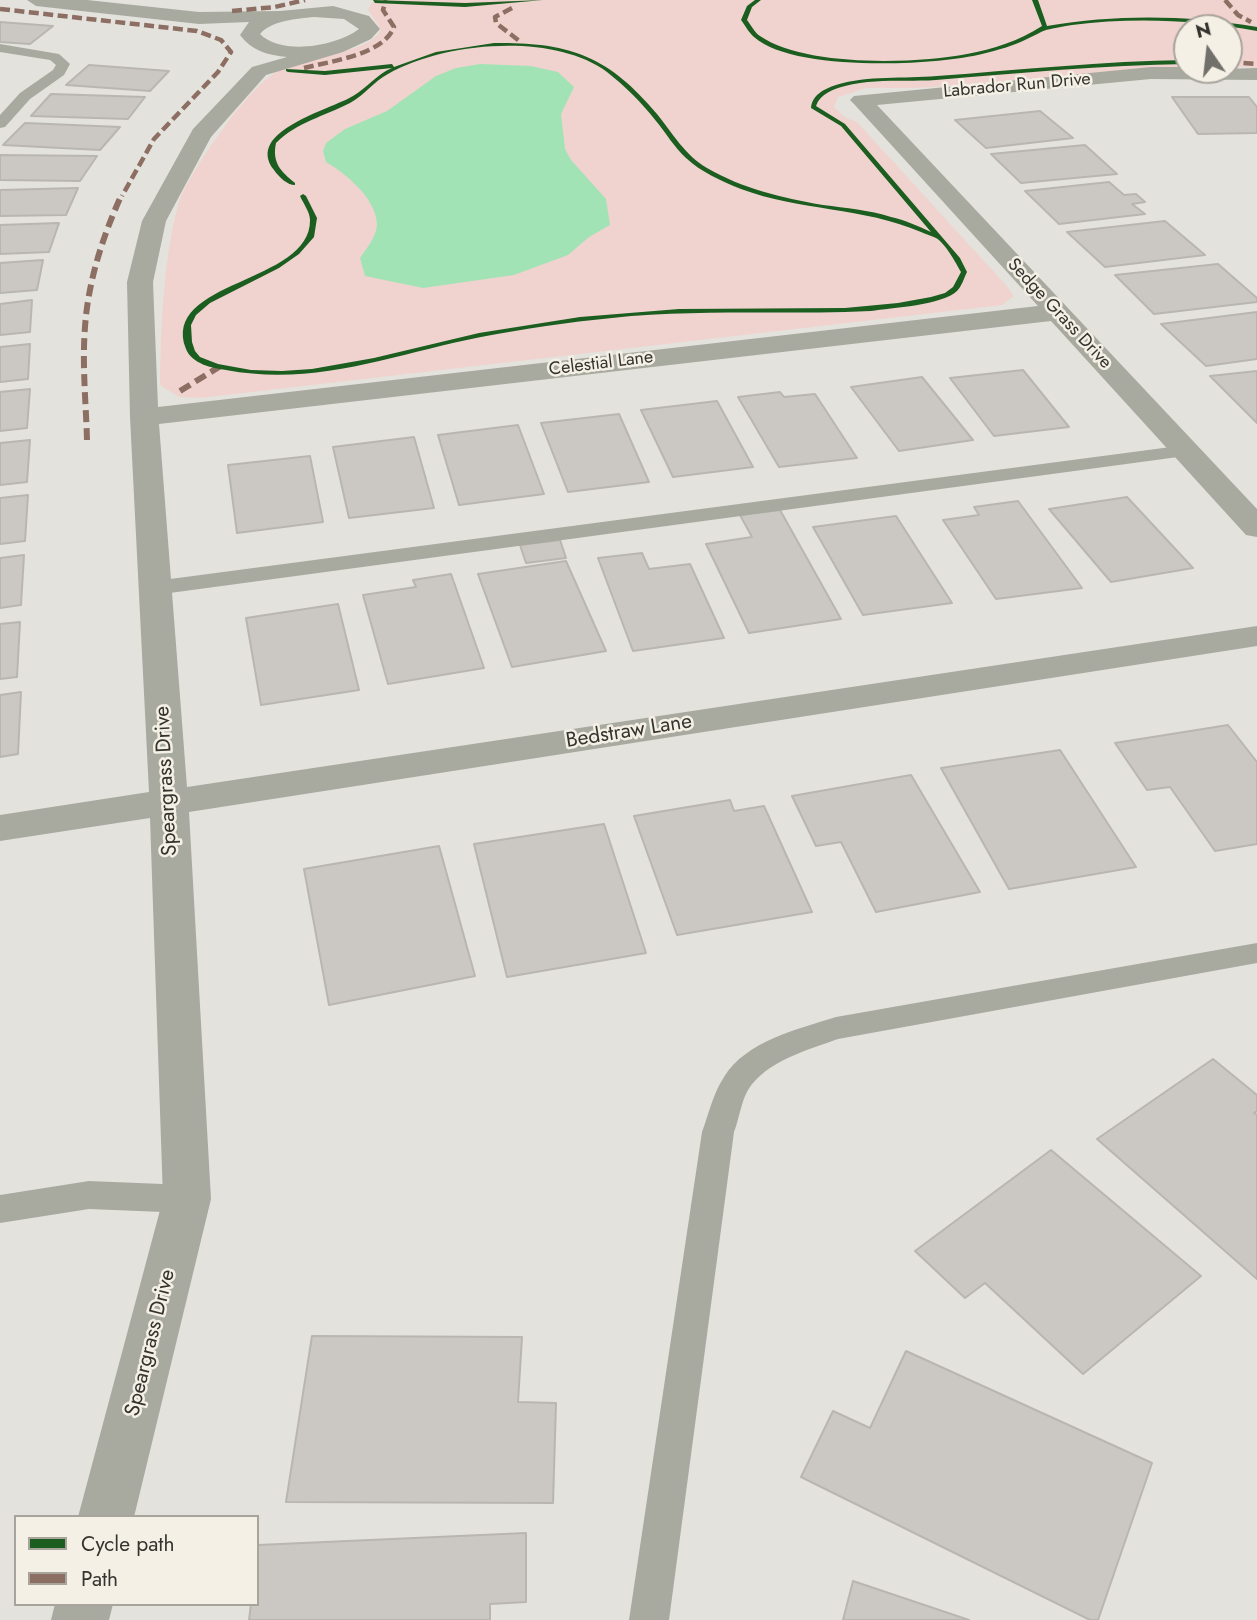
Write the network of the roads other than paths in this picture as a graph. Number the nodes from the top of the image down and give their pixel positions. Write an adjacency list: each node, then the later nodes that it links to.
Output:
1 (36, 0): 5 (street)
2 (341, 0): 4 (street)
3 (359, 0): 6 (street)
4 (284, 15): 5 (street); 6 (street); 9 (street, Speargrass Drive)
5 (199, 18): 9 (street)
6 (366, 22): 8 (street)
7 (0, 48): 12 (lane)
8 (336, 48): 9 (street); 9 (street)
9 (255, 50): 14 (street, Speargrass Drive)
10 (1257, 74): 11 (street, Labrador Run Drive)
11 (861, 100): 13 (street, Sedge Grass Drive)
12 (0, 124)
13 (1057, 312): 14 (street, Celestial Lane); 15 (street, Sedge Grass Drive)
14 (144, 416): 17 (street, Speargrass Drive)
15 (1186, 451): 16 (street, Sedge Grass Drive); 17 (lane)
16 (1257, 528)
17 (155, 588): 19 (street, Speargrass Drive)
18 (1257, 636): 19 (street, Bedstraw Lane)
19 (169, 802): 20 (street, Bedstraw Lane); 22 (street, Speargrass Drive)
20 (0, 828)
21 (1257, 953): 25 (lane)
22 (187, 1199): 23 (lane); 24 (street, Speargrass Drive)
23 (0, 1209)
24 (107, 1515)
25 (649, 1620)

